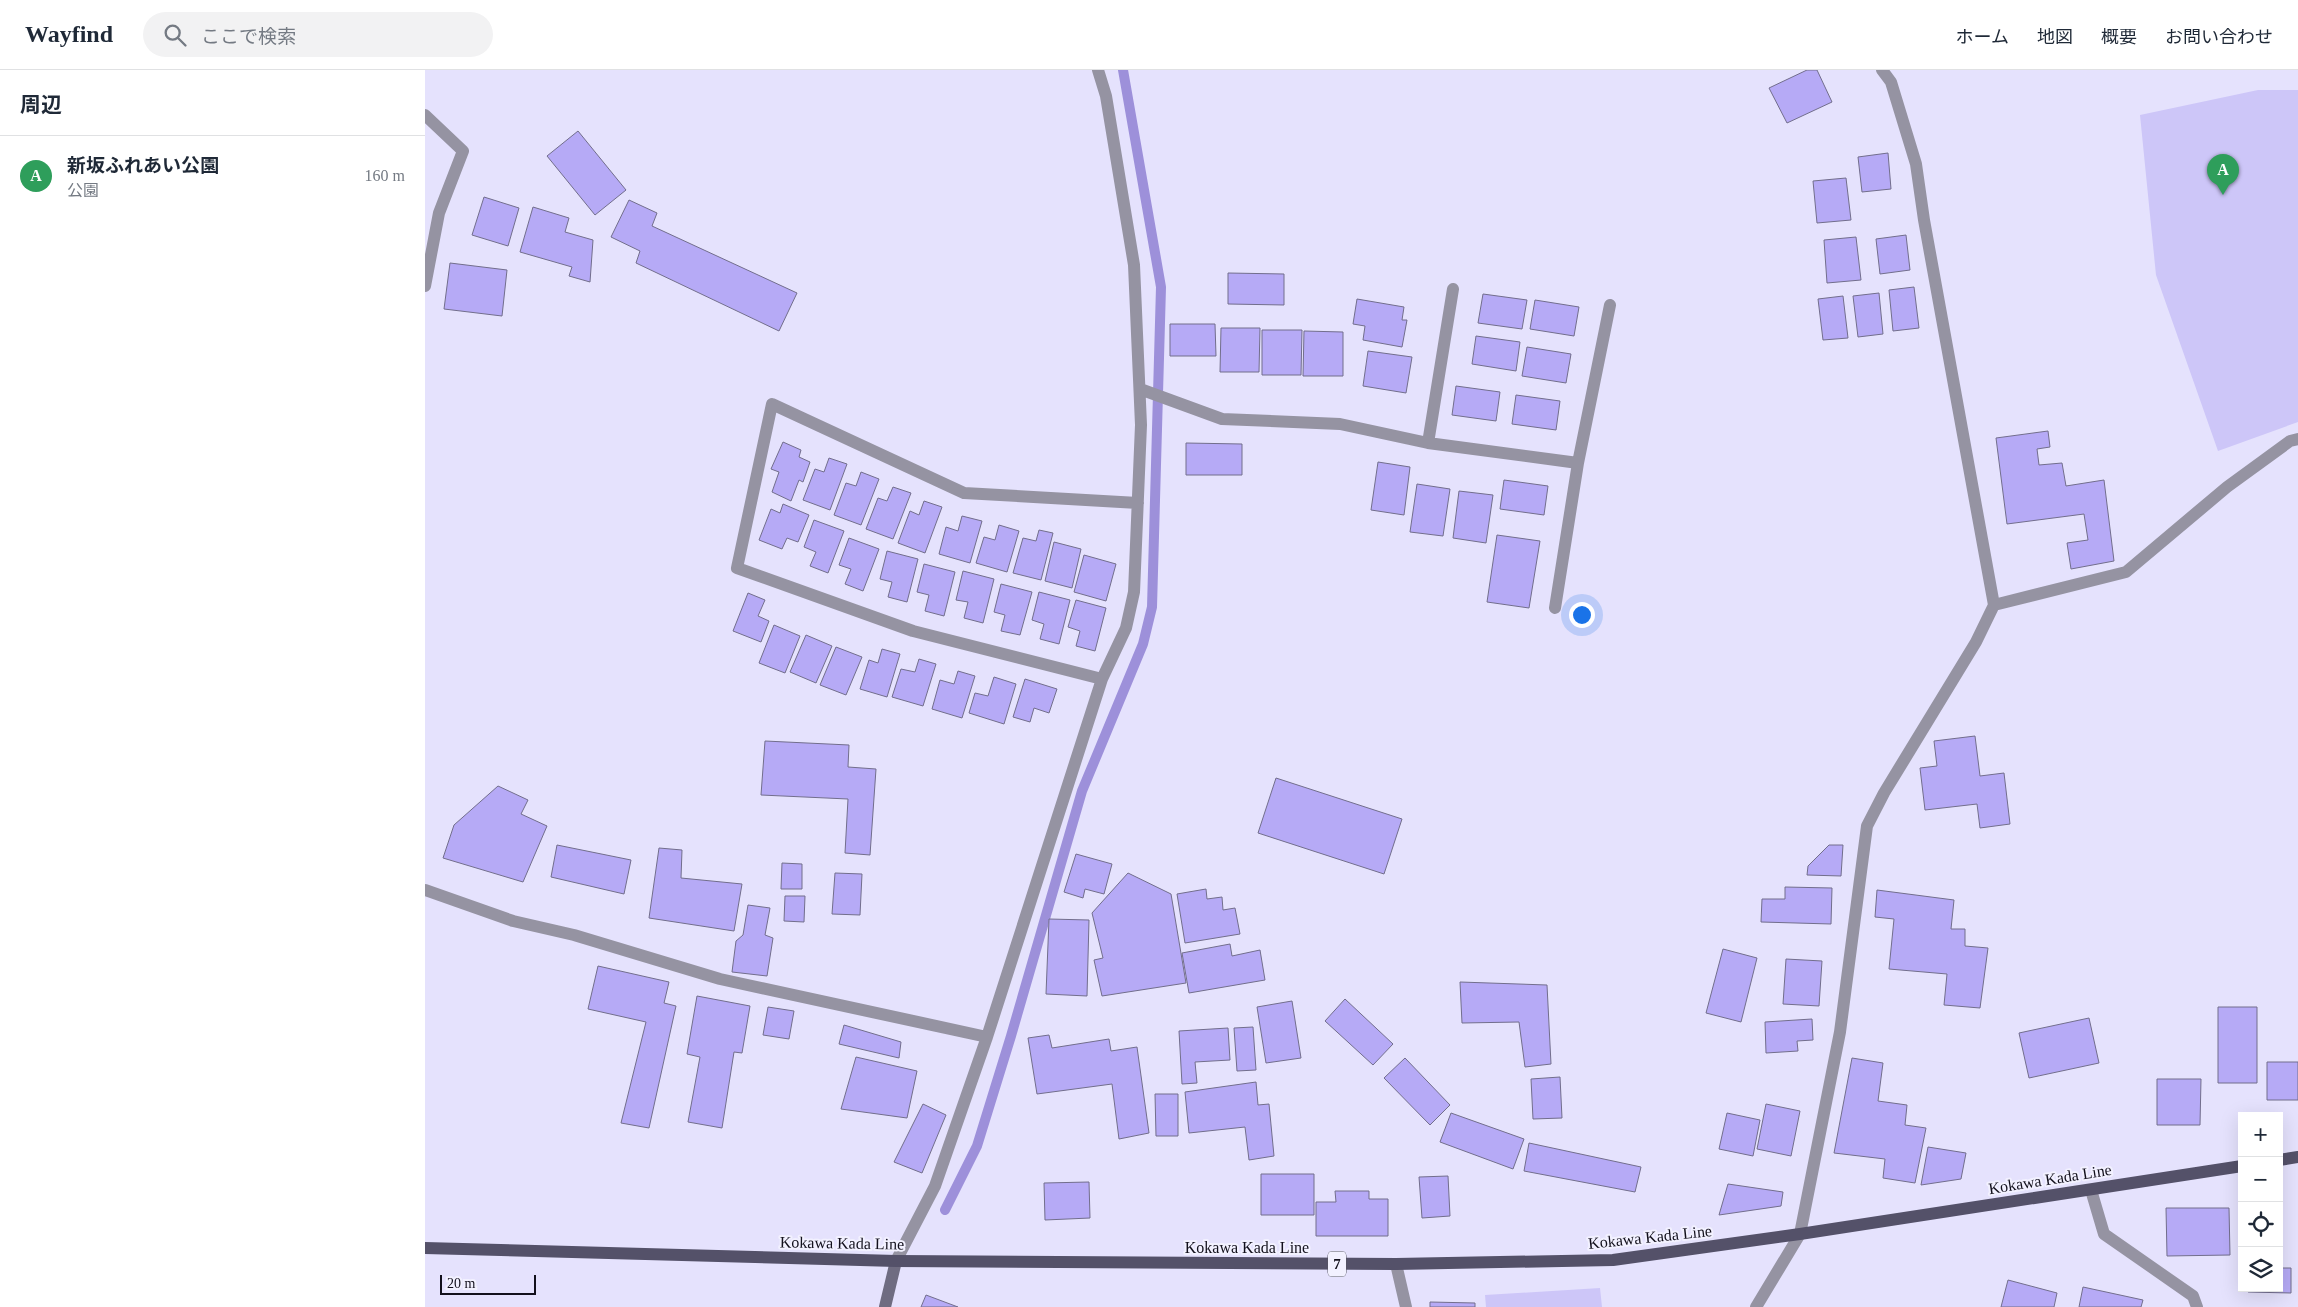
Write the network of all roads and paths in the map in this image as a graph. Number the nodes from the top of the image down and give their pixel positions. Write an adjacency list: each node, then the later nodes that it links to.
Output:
1 (1098, 70): 7 (street)
2 (1883, 70): 12 (street)
3 (425, 115): 4 (street)
4 (425, 286)
5 (1453, 289): 9 (street)
6 (1610, 305): 10 (street)
7 (1140, 388): 9 (street); 11 (street)
8 (2298, 439): 12 (street)
9 (1428, 443): 10 (street)
10 (1578, 463): 13 (street)
11 (1138, 503): 14 (street); 14 (street)
12 (1994, 605): 21 (street)
13 (1555, 608)
14 (1102, 679): 16 (street)
15 (425, 890): 16 (street)
16 (987, 1037): 23 (street)
17 (2298, 1157): 18 (main road)
18 (2283, 1159)
19 (2238, 1167): 20 (main road, Kokawa Kada Line / 7)
20 (2091, 1190): 21 (main road, Kokawa Kada Line / 7); 28 (street)
21 (1800, 1234): 24 (main road, Kokawa Kada Line / 7); 27 (street)
22 (425, 1248): 23 (main road, Kokawa Kada Line / 7)
23 (896, 1261): 24 (main road, Kokawa Kada Line / 7); 25 (main road)
24 (1396, 1264): 26 (street)
25 (885, 1307)
26 (1406, 1307)
27 (1756, 1307)
28 (2197, 1307)

